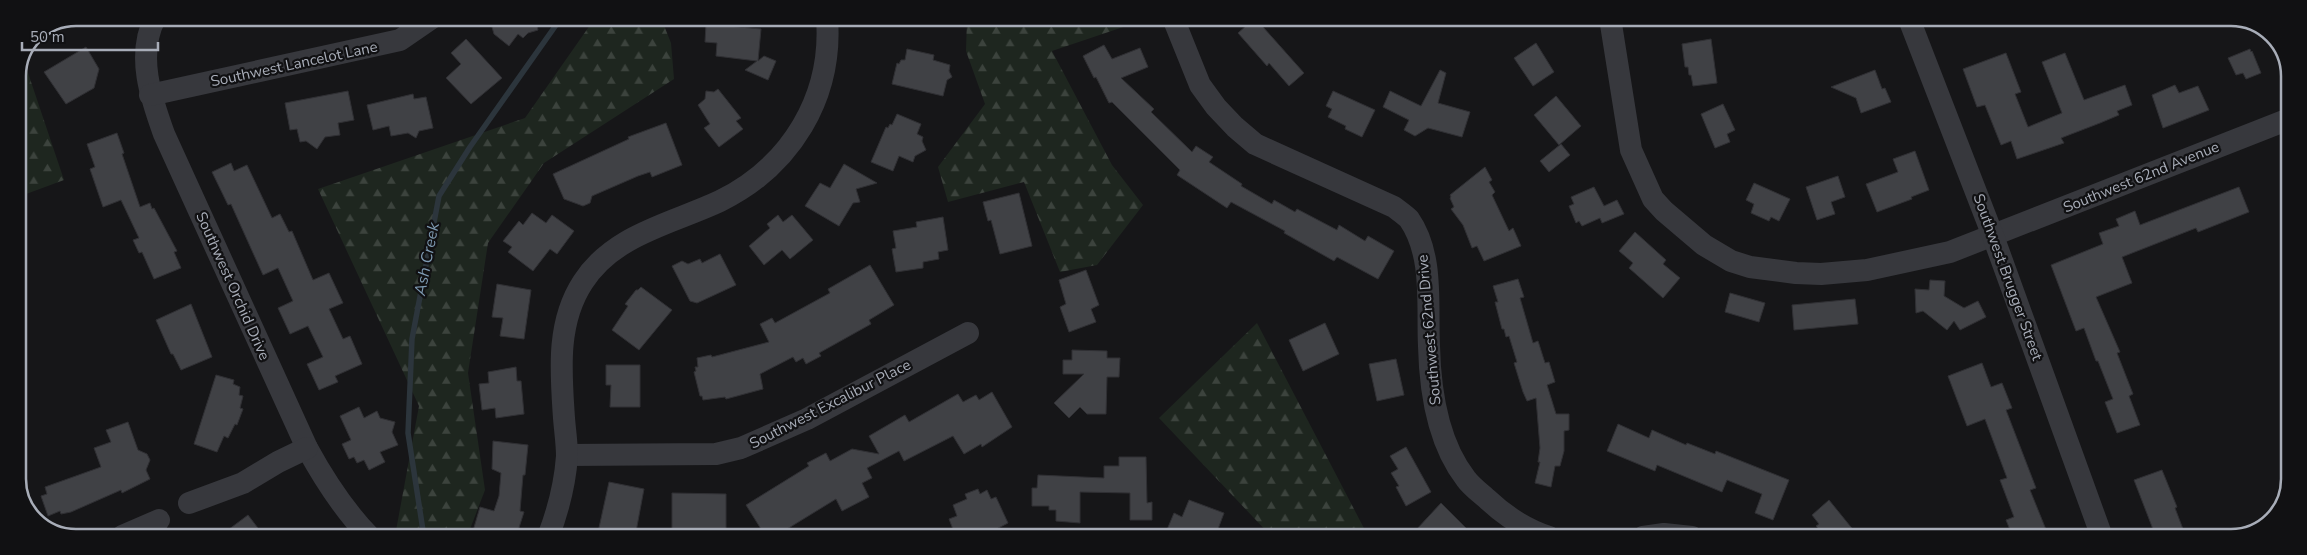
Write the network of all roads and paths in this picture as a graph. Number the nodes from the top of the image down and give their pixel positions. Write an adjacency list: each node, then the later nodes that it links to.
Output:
1 (152, 26): 7 (street, Southwest Orchid Drive)
2 (420, 26): 7 (street, Southwest Lancelot Lane)
3 (828, 26): 12 (street)
4 (1176, 26): 18 (street, Southwest 62nd Drive)
5 (1611, 26): 9 (street)
6 (1912, 26): 9 (street, Southwest Brugger Street)
7 (150, 95): 11 (street, Southwest Orchid Drive)
8 (2281, 122): 9 (street, Southwest 62nd Avenue)
9 (1993, 236): 19 (street, Southwest Brugger Street)
10 (968, 333): 12 (street, Southwest Excalibur Place)
11 (307, 448): 13 (street); 16 (street, Southwest Orchid Drive)
12 (567, 455): 17 (street)
13 (189, 502)
14 (159, 520): 15 (street)
15 (138, 529)
16 (362, 529)
17 (550, 529)
18 (1528, 529)
19 (2099, 529)

